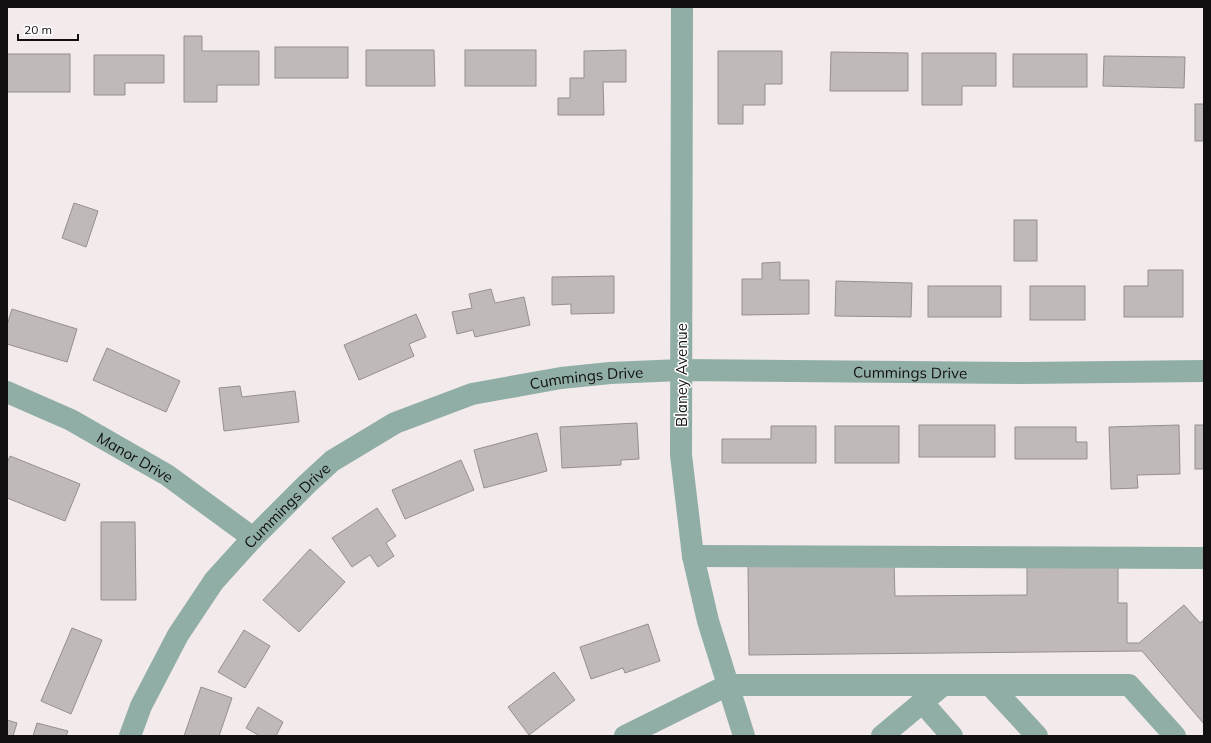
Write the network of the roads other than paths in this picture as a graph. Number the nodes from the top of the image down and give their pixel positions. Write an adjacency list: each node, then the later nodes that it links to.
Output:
1 (682, 7): 2 (street, Blaney Avenue)
2 (681, 370): 3 (street, Cummings Drive); 5 (street, Cummings Drive); 6 (street, Blaney Avenue)
3 (1204, 371)
4 (7, 392): 5 (street, Manor Drive)
5 (253, 538): 12 (street, Cummings Drive)
6 (693, 556): 7 (street); 8 (street, Blaney Avenue)
7 (1204, 558)
8 (728, 685): 9 (street); 13 (street); 14 (street, Blaney Avenue)
9 (943, 685): 10 (street); 11 (street)
10 (990, 685): 17 (street); 18 (street)
11 (922, 702): 15 (street); 16 (street)
12 (130, 736)
13 (625, 736)
14 (744, 736)
15 (882, 736)
16 (952, 736)
17 (1038, 736)
18 (1176, 736)

